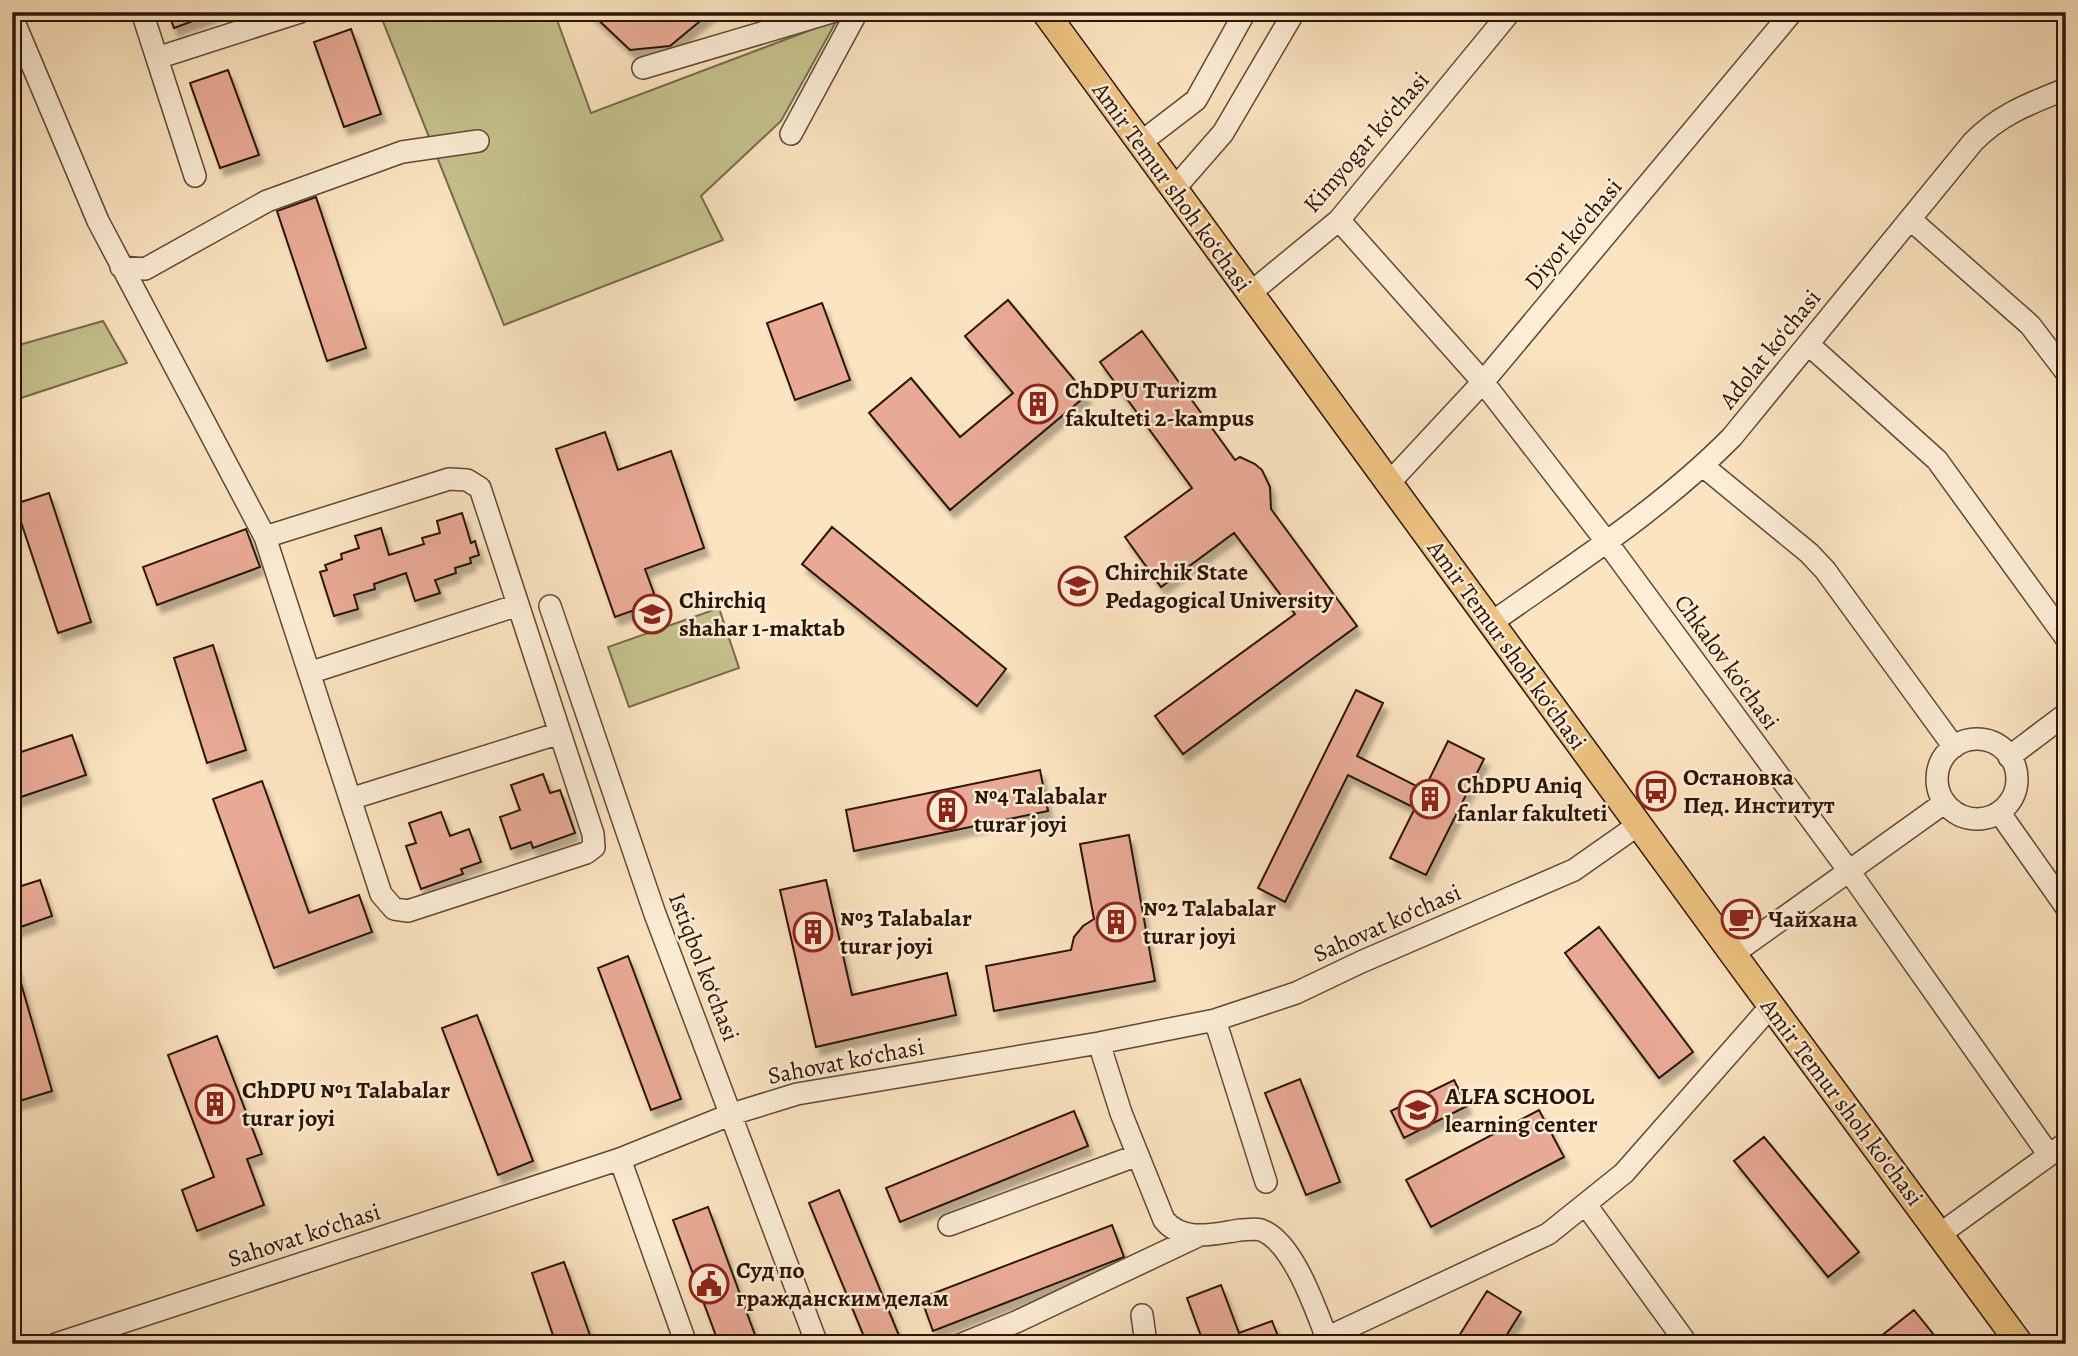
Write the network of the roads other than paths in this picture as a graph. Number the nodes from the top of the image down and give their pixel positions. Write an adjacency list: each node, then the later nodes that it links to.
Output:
1 (142, 12): 12 (street)
2 (300, 12): 11 (street)
3 (832, 12): 13 (street)
4 (857, 12): 15 (street)
5 (1045, 12): 17 (main road, Amir Temur shoh ko‘chasi)
6 (1245, 12): 17 (street)
7 (1294, 12): 19 (street)
8 (1510, 12): 20 (street, Kimyogar ko‘chasi)
9 (1792, 12): 26 (street, Diyor ko‘chasi)
10 (12, 17): 22 (street)
11 (238, 22): 12 (street)
12 (157, 58): 18 (street)
13 (643, 68)
14 (2066, 89): 21 (street, Adolat ko‘chasi)
15 (791, 134)
16 (478, 141): 22 (street)
17 (1140, 143): 19 (main road, Amir Temur shoh ko‘chasi)
18 (195, 176)
19 (1174, 189): 23 (main road, Amir Temur shoh ko‘chasi)
20 (1339, 219): 23 (street, Kimyogar ko‘chasi); 26 (street, Chkalov ko‘chasi)
21 (1910, 219): 24 (street, Adolat ko‘chasi); 25 (street)
22 (121, 267): 29 (street)
23 (1249, 293): 28 (main road, Amir Temur shoh ko‘chasi)
24 (1808, 344): 27 (street, Adolat ko‘chasi); 34 (street)
25 (2066, 372)
26 (1483, 382): 28 (street, Diyor ko‘chasi); 30 (street, Chkalov ko‘chasi)
27 (1703, 466): 30 (street, Adolat ko‘chasi); 38 (street)
28 (1388, 484): 33 (main road, Amir Temur shoh ko‘chasi)
29 (265, 537): 31 (street); 35 (street)
30 (1606, 541): 33 (street, Adolat ko‘chasi); 44 (street, Chkalov ko‘chasi)
31 (518, 605): 35 (street); 37 (street)
32 (550, 606): 50 (street, Istiqbol ko‘chasi)
33 (1491, 623): 43 (main road, Amir Temur shoh ko‘chasi)
34 (2066, 638)
35 (309, 673): 40 (street)
36 (2066, 714): 39 (street)
37 (560, 733): 40 (street); 40 (street)
38 (1954, 747): 39 (street); 41 (street)
39 (2010, 757): 42 (street)
40 (350, 799)
41 (1944, 803): 42 (street); 44 (street)
42 (1999, 812): 45 (street)
43 (1638, 825): 46 (main road, Amir Temur shoh ko‘chasi); 48 (street, Sahovat ko‘chasi)
44 (1849, 871): 46 (street); 51 (street, Chkalov ko‘chasi)
45 (2066, 907)
46 (1732, 954): 47 (main road, Amir Temur shoh ko‘chasi)
47 (1771, 1006): 55 (street); 57 (main road, Amir Temur shoh ko‘chasi)
48 (1215, 1020): 49 (street, Sahovat ko‘chasi); 54 (street)
49 (1099, 1043): 50 (street, Sahovat ko‘chasi); 52 (street)
50 (732, 1114): 53 (street, Sahovat ko‘chasi); 63 (street, Istiqbol ko‘chasi)
51 (2058, 1149): 57 (street)
52 (1138, 1155): 56 (street); 58 (street)
53 (620, 1159): 61 (street, Sahovat ko‘chasi); 62 (street)
54 (1266, 1182)
55 (1586, 1205): 60 (street); 66 (street)
56 (949, 1224)
57 (1940, 1234): 67 (main road, Amir Temur shoh ko‘chasi)
58 (1198, 1236): 60 (street); 64 (street)
59 (1142, 1315): 65 (street)
60 (1328, 1341)
61 (55, 1344)
62 (687, 1344)
63 (817, 1344)
64 (962, 1344)
65 (1142, 1344)
66 (1687, 1344)
67 (2020, 1344)

